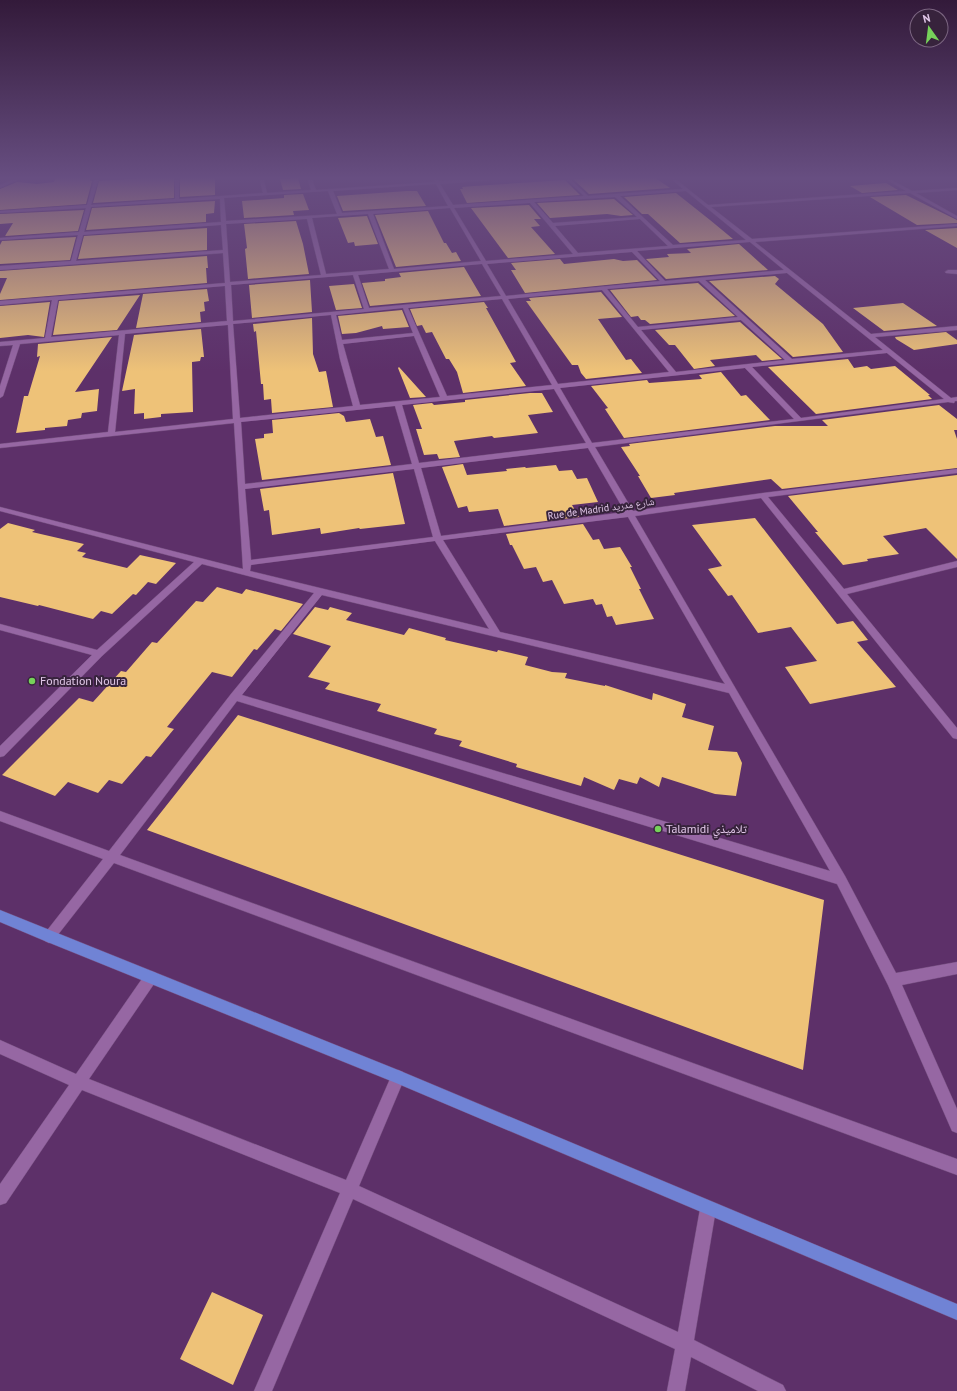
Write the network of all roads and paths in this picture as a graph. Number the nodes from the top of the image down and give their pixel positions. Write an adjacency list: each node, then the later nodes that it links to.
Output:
1 (79, 242): 14 (street)
2 (226, 242): 12 (street)
3 (315, 242): 22 (street)
4 (381, 242): 17 (street)
5 (472, 242): 15 (street)
6 (566, 242): 13 (street)
7 (667, 242): 10 (street)
8 (724, 242): 10 (street)
9 (751, 242): 18 (street)
10 (672, 246): 11 (street)
11 (633, 250): 13 (street); 24 (street)
12 (226, 251): 14 (street); 25 (street)
13 (577, 255): 15 (street)
14 (73, 262): 16 (street)
15 (484, 262): 17 (street); 27 (street)
16 (0, 268)
17 (392, 270): 21 (street)
18 (789, 272): 23 (street); 39 (street)
19 (948, 272): 20 (street)
20 (957, 272)
21 (355, 273): 22 (street); 31 (street)
22 (324, 276): 25 (street)
23 (701, 280): 24 (street); 33 (street)
24 (664, 283): 26 (street)
25 (228, 284): 28 (street); 34 (street)
26 (603, 288): 27 (street); 36 (street)
27 (504, 298): 30 (street); 48 (street)
28 (55, 299): 29 (street); 40 (street)
29 (0, 303)
30 (405, 307): 31 (street); 38 (street)
31 (367, 310): 32 (street)
32 (332, 313): 34 (street); 41 (street)
33 (743, 318): 36 (street); 45 (street)
34 (231, 323): 37 (street); 56 (street)
35 (957, 328): 39 (street)
36 (637, 329): 47 (street)
37 (122, 333): 40 (street); 57 (street)
38 (417, 334): 41 (street); 50 (street)
39 (870, 336): 44 (street)
40 (48, 340): 42 (street)
41 (340, 342): 54 (street)
42 (17, 343): 43 (street); 49 (street)
43 (0, 344)
44 (887, 351): 45 (street); 51 (street)
45 (790, 361): 46 (street)
46 (747, 366): 47 (street); 55 (street)
47 (674, 374): 48 (street)
48 (557, 386): 50 (street); 58 (street)
49 (0, 393)
50 (444, 398): 52 (street)
51 (953, 399): 53 (street); 55 (street)
52 (398, 404): 54 (street); 60 (street)
53 (957, 406)
54 (357, 408): 56 (street)
55 (799, 420): 58 (street)
56 (237, 421): 57 (street); 62 (street)
57 (111, 434): 59 (street)
58 (591, 445): 60 (street); 65 (street)
59 (0, 446)
60 (416, 466): 62 (street); 66 (street)
61 (957, 471): 63 (street, Rue de Madrid شارع مدريد)
62 (242, 487): 69 (street)
63 (763, 495): 65 (street, Rue de Madrid شارع مدريد); 71 (street)
64 (0, 509): 67 (street)
65 (632, 514): 66 (street, Rue de Madrid شارع مدريد); 75 (street)
66 (438, 539): 69 (street, Rue de Madrid شارع مدريد); 73 (street)
67 (200, 561): 69 (street); 74 (street)
68 (957, 564): 71 (street)
69 (247, 568): 70 (street)
70 (320, 592): 73 (street); 76 (street)
71 (842, 592): 77 (street)
72 (0, 627): 74 (street)
73 (498, 634): 75 (street)
74 (99, 654): 78 (street)
75 (733, 690): 81 (street)
76 (235, 697): 80 (street); 81 (street)
77 (957, 735)
78 (0, 753)
79 (0, 816): 80 (street)
80 (112, 856): 83 (street); 91 (street)
81 (841, 880): 86 (street)
82 (0, 916): 83 (main road)
83 (49, 937): 85 (main road)
84 (957, 968): 86 (street)
85 (150, 977): 88 (main road); 89 (street)
86 (893, 980): 90 (street)
87 (0, 1047): 89 (street)
88 (398, 1077): 92 (street); 94 (main road)
89 (78, 1082): 92 (street); 93 (street)
90 (957, 1126)
91 (957, 1167)
92 (349, 1189): 96 (street); 97 (street)
93 (0, 1197)
94 (708, 1209): 95 (main road); 96 (street)
95 (957, 1312)
96 (684, 1344): 98 (street); 99 (street)
97 (263, 1391)
98 (676, 1391)
99 (777, 1391)

